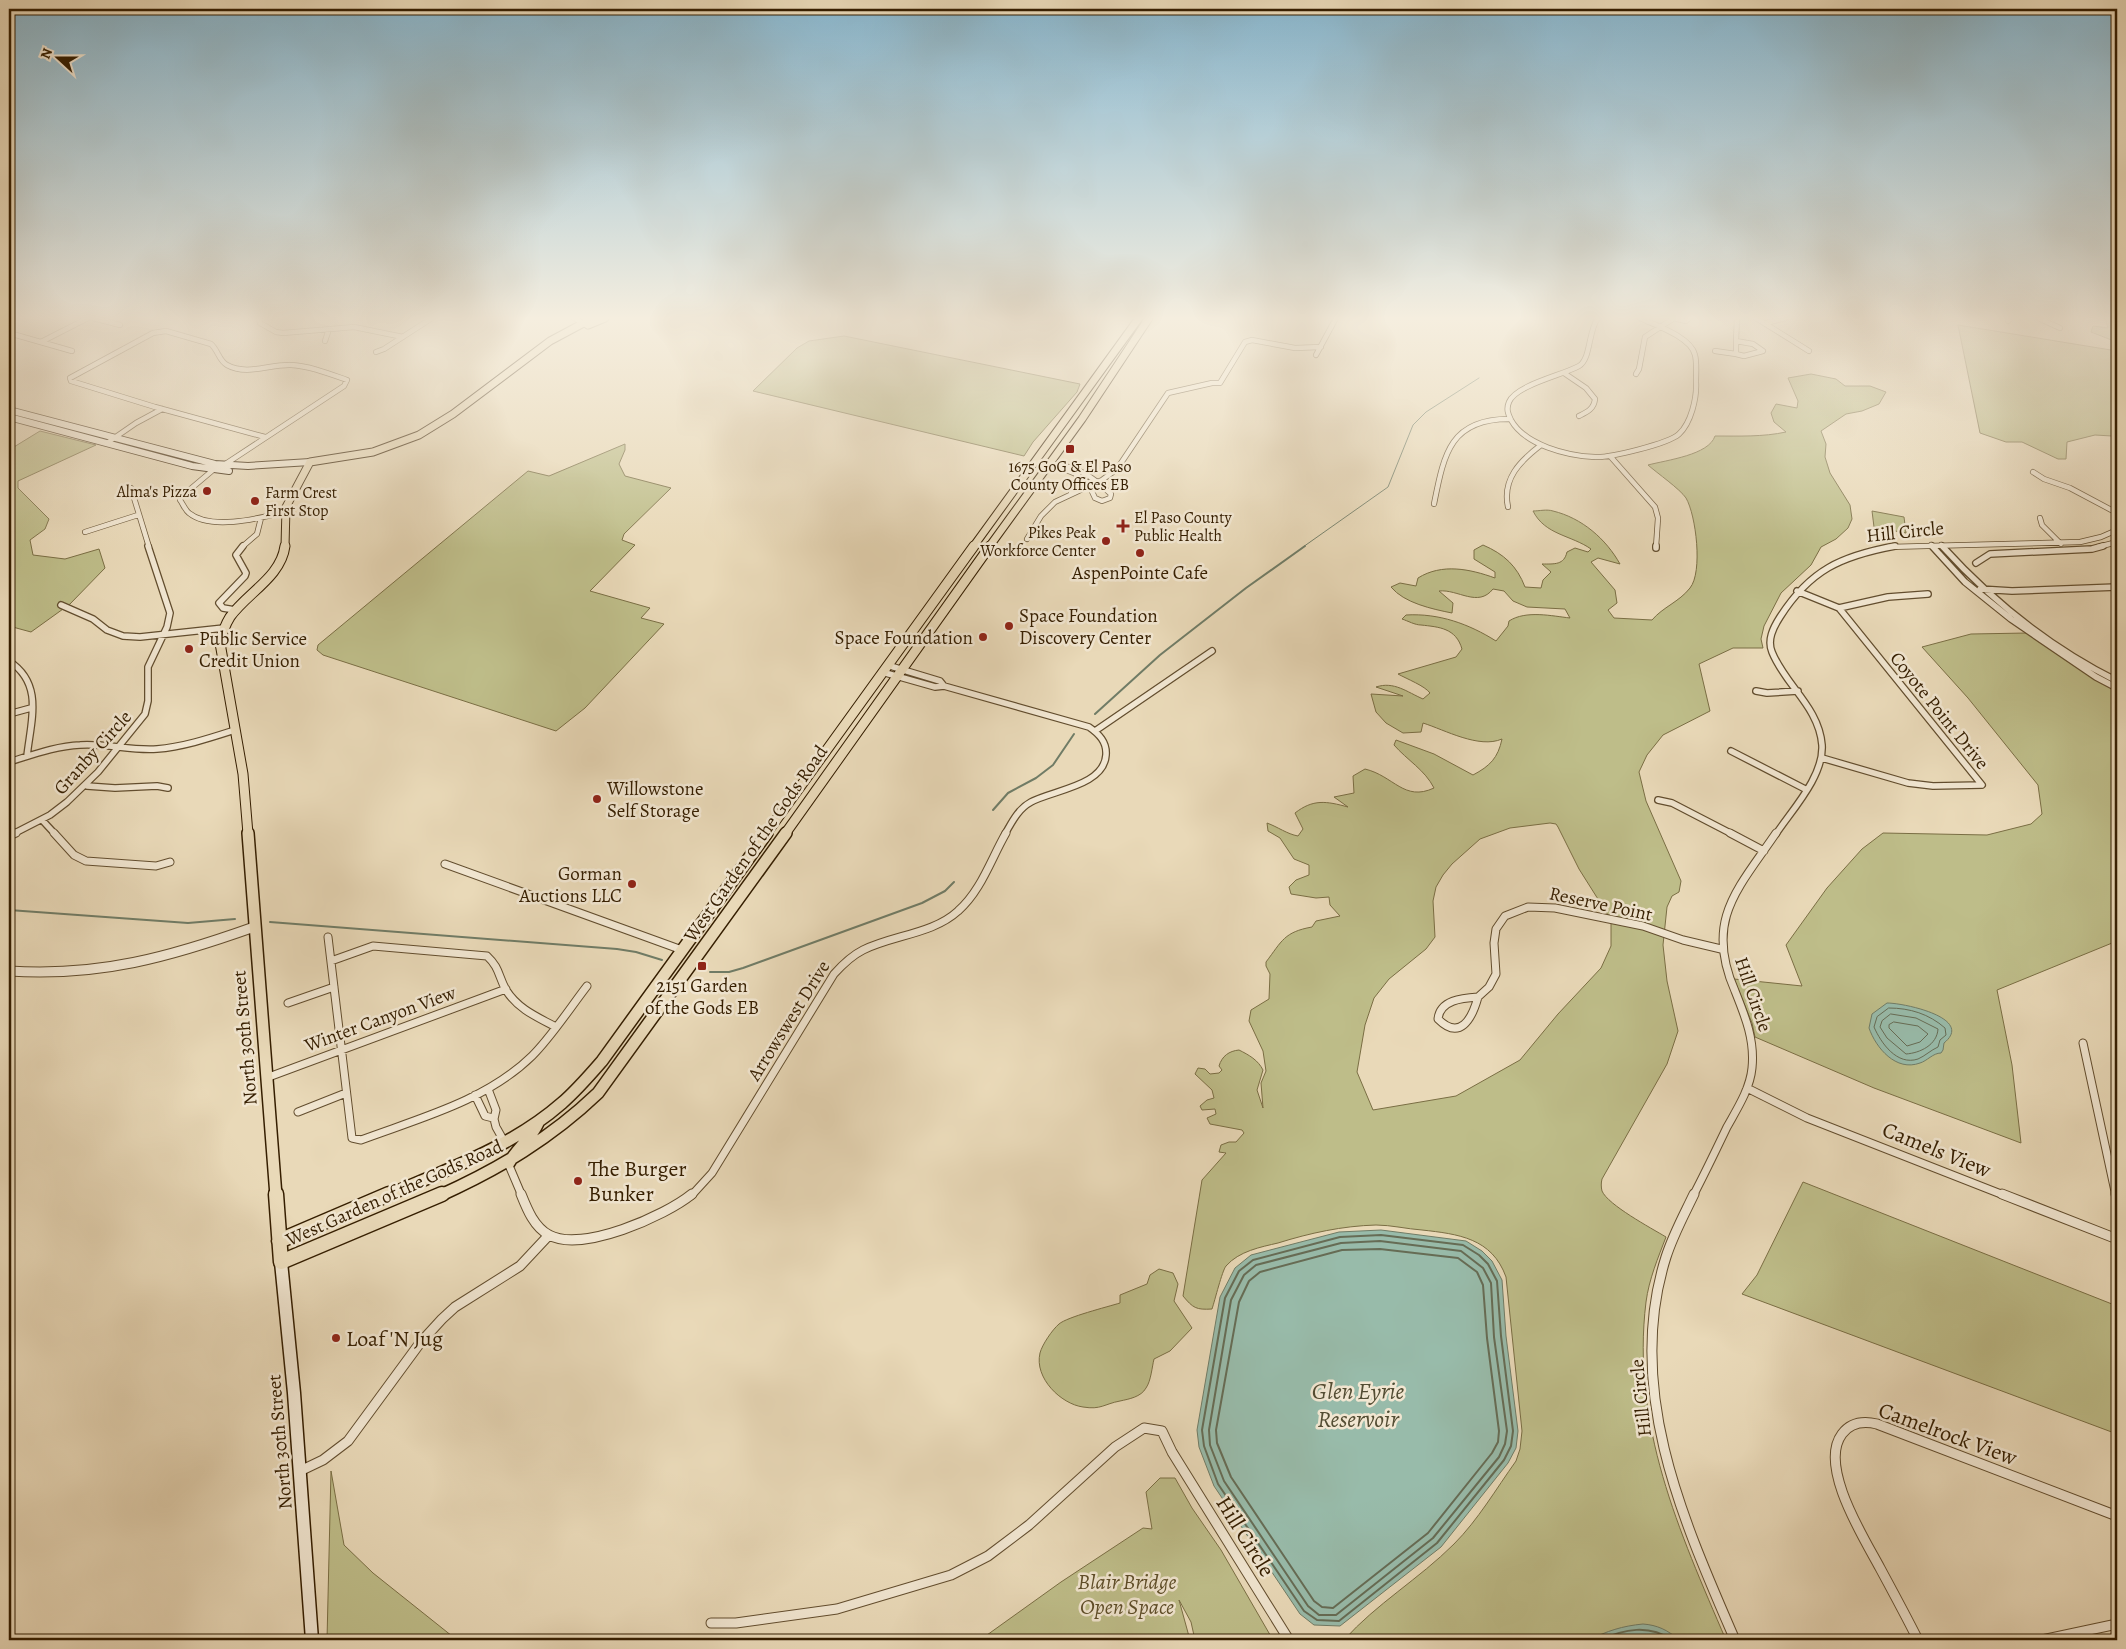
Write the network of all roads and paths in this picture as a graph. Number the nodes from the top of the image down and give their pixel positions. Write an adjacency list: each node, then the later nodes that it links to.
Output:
1 (116, 395): 10 (street)
2 (330, 395): 16 (street)
3 (488, 395): 23 (main road)
4 (1084, 395): 60 (main road, West Garden of the Gods Road)
5 (1096, 395): 21 (main road, West Garden of the Gods Road)
6 (1165, 395): 27 (street)
7 (1514, 395): 15 (street)
8 (1594, 395): 13 (street)
9 (1696, 395): 20 (street)
10 (162, 409): 12 (street); 17 (street)
11 (9, 410): 17 (main road)
12 (168, 410): 16 (street); 17 (street)
13 (1579, 416)
14 (9, 417): 18 (main road)
15 (1509, 419): 19 (street); 31 (street)
16 (265, 437): 22 (street)
17 (115, 438): 18 (street); 22 (main road)
18 (107, 443): 24 (main road)
19 (1541, 444): 20 (street); 32 (street)
20 (1610, 456): 45 (street)
21 (1050, 464): 26 (street); 27 (street); 61 (main road, West Garden of the Gods Road)
22 (224, 465): 23 (main road)
23 (308, 466): 24 (main road); 33 (main road, North 30th Street)
24 (213, 470): 36 (street)
25 (2033, 472): 34 (street)
26 (1076, 474): 28 (street); 30 (street)
27 (1097, 482): 28 (street); 28 (street)
28 (1090, 486): 30 (street)
29 (131, 488): 35 (street, Granby Circle)
30 (1071, 493): 40 (street)
31 (1434, 504)
32 (1508, 507)
33 (286, 512): 36 (street); 55 (main road, North 30th Street)
34 (2117, 513)
35 (138, 515): 39 (street); 57 (street, Granby Circle)
36 (261, 518): 55 (street)
37 (2040, 518): 41 (street)
38 (2117, 530): 41 (street, Hill Circle)
39 (84, 532)
40 (1027, 539)
41 (2060, 542): 44 (street, Hill Circle); 46 (street)
42 (2117, 542): 46 (street)
43 (1931, 545): 44 (street, Hill Circle); 50 (street); 51 (street, Hill Circle)
44 (1940, 545): 49 (street)
45 (1656, 548)
46 (2067, 550): 47 (street)
47 (1976, 563)
48 (2117, 587): 49 (street)
49 (1982, 589): 50 (street); 62 (street)
50 (1973, 590): 63 (street)
51 (1797, 591): 54 (street, Coyote Point Drive); 65 (street, Hill Circle)
52 (1928, 594): 54 (street)
53 (61, 605): 57 (street)
54 (1839, 608): 73 (street, Coyote Point Drive)
55 (235, 610): 56 (main road, North 30th Street)
56 (224, 628): 57 (street); 68 (main road, North 30th Street)
57 (163, 634): 70 (street, Granby Circle)
58 (1212, 651): 69 (street)
59 (9, 661): 66 (street)
60 (884, 668): 61 (street); 89 (main road, West Garden of the Gods Road)
61 (899, 673): 69 (street); 109 (main road, West Garden of the Gods Road)
62 (2117, 681)
63 (2117, 688)
64 (1756, 691): 65 (street)
65 (1798, 691): 73 (street, Hill Circle)
66 (31, 708): 67 (street); 72 (street)
67 (9, 714)
68 (235, 730): 70 (street); 86 (main road, North 30th Street)
69 (1095, 730): 111 (street, Arrowswest Drive)
70 (119, 747): 72 (street); 75 (street, Granby Circle)
71 (1731, 751): 77 (street)
72 (27, 756): 74 (street)
73 (1822, 758): 77 (street, Hill Circle)
74 (9, 762)
75 (87, 786): 76 (street); 80 (street, Granby Circle)
76 (168, 788)
77 (1807, 790): 83 (street, Hill Circle)
78 (1658, 800): 83 (street)
79 (26, 819): 81 (street)
80 (43, 821): 81 (street, Granby Circle); 84 (street)
81 (31, 827): 82 (street, Granby Circle)
82 (9, 836)
83 (1764, 851): 88 (street, Hill Circle)
84 (170, 862)
85 (444, 864): 89 (street)
86 (254, 927): 91 (street); 100 (main road, North 30th Street)
87 (328, 937): 90 (street)
88 (1721, 949): 95 (street, Reserve Point); 101 (street, Hill Circle)
89 (682, 950): 107 (main road, West Garden of the Gods Road)
90 (331, 961): 93 (street); 94 (street)
91 (9, 971)
92 (587, 986): 97 (street)
93 (334, 987): 96 (street); 99 (street)
94 (506, 989): 97 (street); 99 (street, Winter Canyon View)
95 (1478, 997): 95 (street, Reserve Point)
96 (288, 1003)
97 (556, 1027): 102 (street)
98 (2083, 1043): 110 (street)
99 (340, 1050): 100 (street, Winter Canyon View); 103 (street)
100 (266, 1078): 113 (main road, North 30th Street)
101 (1747, 1088): 112 (street, Camels View); 121 (street, Hill Circle)
102 (488, 1090): 104 (street); 106 (street)
103 (346, 1093): 104 (street); 105 (street)
104 (475, 1095): 106 (street)
105 (298, 1112)
106 (493, 1118): 108 (street)
107 (538, 1122): 108 (main road, West Garden of the Gods Road); 109 (main road)
108 (506, 1143): 113 (main road, West Garden of the Gods Road)
109 (508, 1163): 111 (street); 114 (main road, West Garden of the Gods Road)
110 (2117, 1198)
111 (549, 1235): 115 (street)
112 (2117, 1239)
113 (280, 1241): 114 (main road, North 30th Street)
114 (281, 1262): 115 (main road, North 30th Street)
115 (300, 1471): 119 (main road, North 30th Street)
116 (2117, 1516): 122 (street, Camelrock View)
117 (711, 1623): 120 (street, Hill Circle)
118 (2117, 1624): 123 (street)
119 (312, 1640)
120 (1289, 1640)
121 (1735, 1640)
122 (1918, 1640)
123 (2042, 1640)

